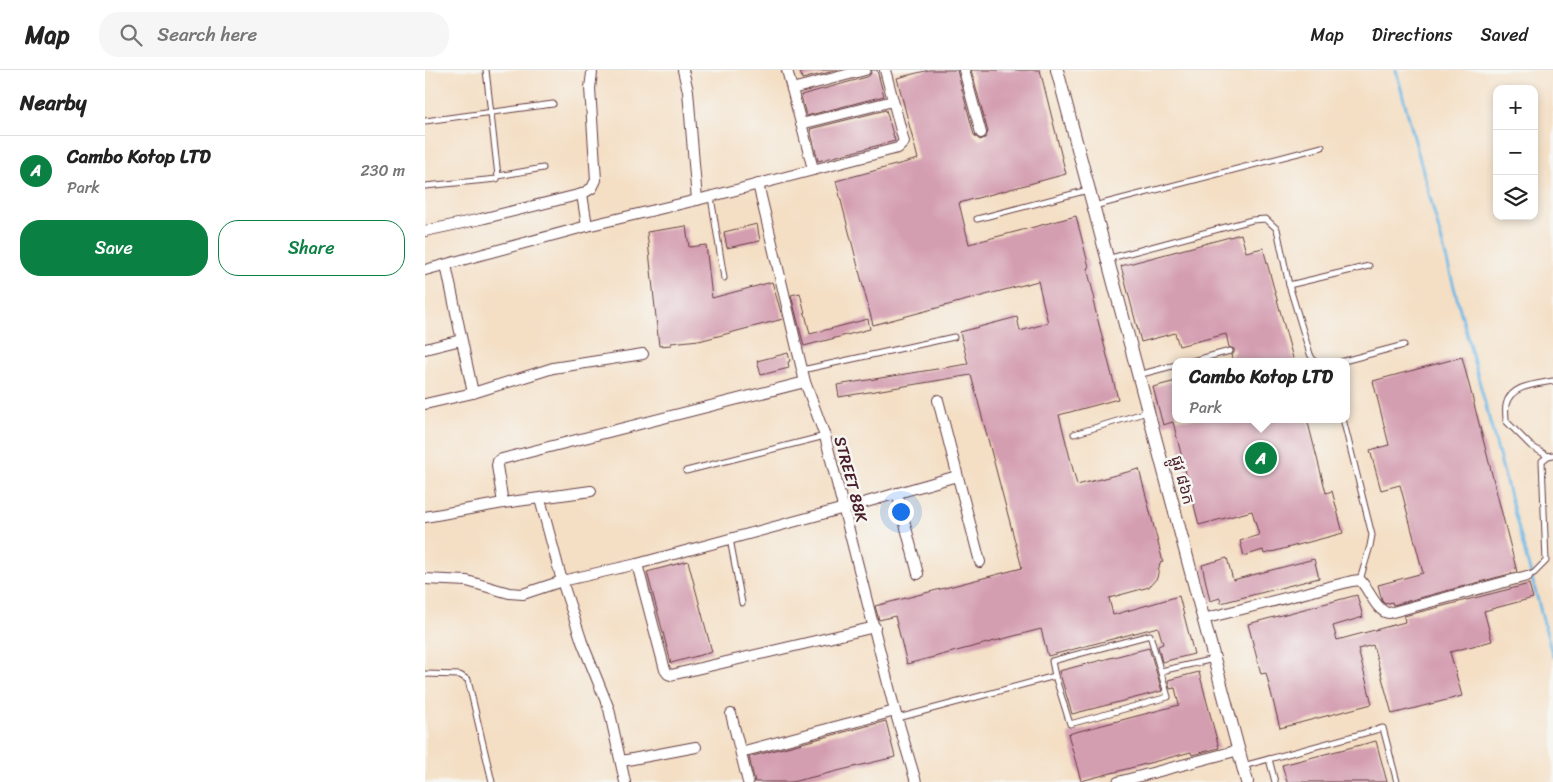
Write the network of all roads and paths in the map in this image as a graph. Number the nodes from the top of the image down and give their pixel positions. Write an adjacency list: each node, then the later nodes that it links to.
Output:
1 (486, 70): 12 (lane)
2 (683, 70): 25 (street)
3 (787, 70): 9 (street)
4 (865, 70): 9 (street)
5 (964, 70): 15 (street)
6 (1057, 70): 22 (street, ផ្លូវ ៨៦ក)
7 (889, 71): 10 (street)
8 (592, 73): 23 (street)
9 (792, 89): 14 (street)
10 (893, 100): 14 (street); 18 (street)
11 (553, 104): 12 (lane)
12 (491, 112): 13 (lane); 19 (lane)
13 (425, 121)
14 (801, 124): 18 (street)
15 (981, 133)
16 (1322, 147): 26 (lane)
17 (543, 168): 19 (lane)
18 (813, 169): 20 (street)
19 (498, 176): 21 (lane)
20 (758, 184): 24 (street); 46 (street, STREET 88K)
21 (425, 186)
22 (1089, 190): 26 (street, ផ្លូវ ៨៦ក); 27 (lane)
23 (582, 194): 28 (street); 29 (street)
24 (711, 197): 25 (street); 34 (lane)
25 (697, 200): 28 (street)
26 (1093, 206): 30 (street, ផ្លូវ ៨៦ក)
27 (977, 219)
28 (587, 226): 31 (street)
29 (425, 231)
30 (1107, 259): 35 (lane); 47 (street, ផ្លូវ ៨៦ក)
31 (446, 265): 33 (street); 37 (street)
32 (1369, 266): 35 (lane)
33 (425, 270)
34 (724, 278)
35 (1289, 285): 43 (lane)
36 (954, 337): 46 (lane)
37 (461, 340): 39 (street); 50 (street)
38 (1404, 345): 44 (lane)
39 (425, 349)
40 (1230, 351): 42 (lane)
41 (643, 354): 50 (street)
42 (1203, 358)
43 (1312, 358)
44 (1350, 359)
45 (1172, 366): 47 (lane)
46 (802, 370): 49 (street, STREET 88K)
47 (1137, 375): 53 (street, ផ្លូវ ៨៦ក)
48 (1553, 381): 57 (lane)
49 (805, 382): 56 (street, STREET 88K); 63 (street)
50 (473, 393): 52 (street)
51 (938, 400): 59 (street)
52 (425, 404)
53 (1147, 412): 55 (lane); 75 (street, ផ្លូវ ៨៦ក)
54 (1344, 423): 72 (lane)
55 (1074, 434)
56 (825, 436): 58 (lane); 64 (street, STREET 88K)
57 (1551, 456): 70 (lane)
58 (686, 471)
59 (957, 476): 61 (street); 67 (street)
60 (591, 491): 62 (street)
61 (897, 493): 64 (street); 69 (street)
62 (540, 499): 63 (street); 73 (street)
63 (503, 503): 65 (street)
64 (843, 508): 66 (street); 76 (street, STREET 88K)
65 (425, 517)
66 (730, 538): 68 (street); 74 (lane)
67 (980, 562)
68 (637, 564): 73 (street); 76 (street)
69 (918, 574)
70 (1531, 574): 72 (street)
71 (425, 579): 73 (street)
72 (1360, 580): 75 (street)
73 (562, 581): 87 (street)
74 (742, 602)
75 (1203, 619): 77 (street, ផ្លូវ ៨៦ក)
76 (875, 628): 82 (street, STREET 88K)
77 (1214, 659): 78 (lane); 84 (street, ផ្លូវ ៨៦ក)
78 (1161, 671): 80 (lane); 80 (lane)
79 (425, 674): 89 (lane)
80 (1055, 676): 82 (lane)
81 (731, 714): 85 (street)
82 (896, 715): 85 (street); 92 (street, STREET 88K)
83 (696, 747): 87 (street)
84 (1239, 750): 88 (street, ផ្លូវ ៨៦ក); 93 (street)
85 (741, 752): 91 (street)
86 (1269, 760): 88 (lane); 95 (lane); 96 (lane)
87 (622, 761): 90 (street)
88 (1243, 766): 94 (street, ផ្លូវ ៨៦ក)
89 (492, 782)
90 (625, 782)
91 (748, 782)
92 (916, 782)
93 (1118, 782)
94 (1247, 782)
95 (1275, 782)
96 (1397, 782)

